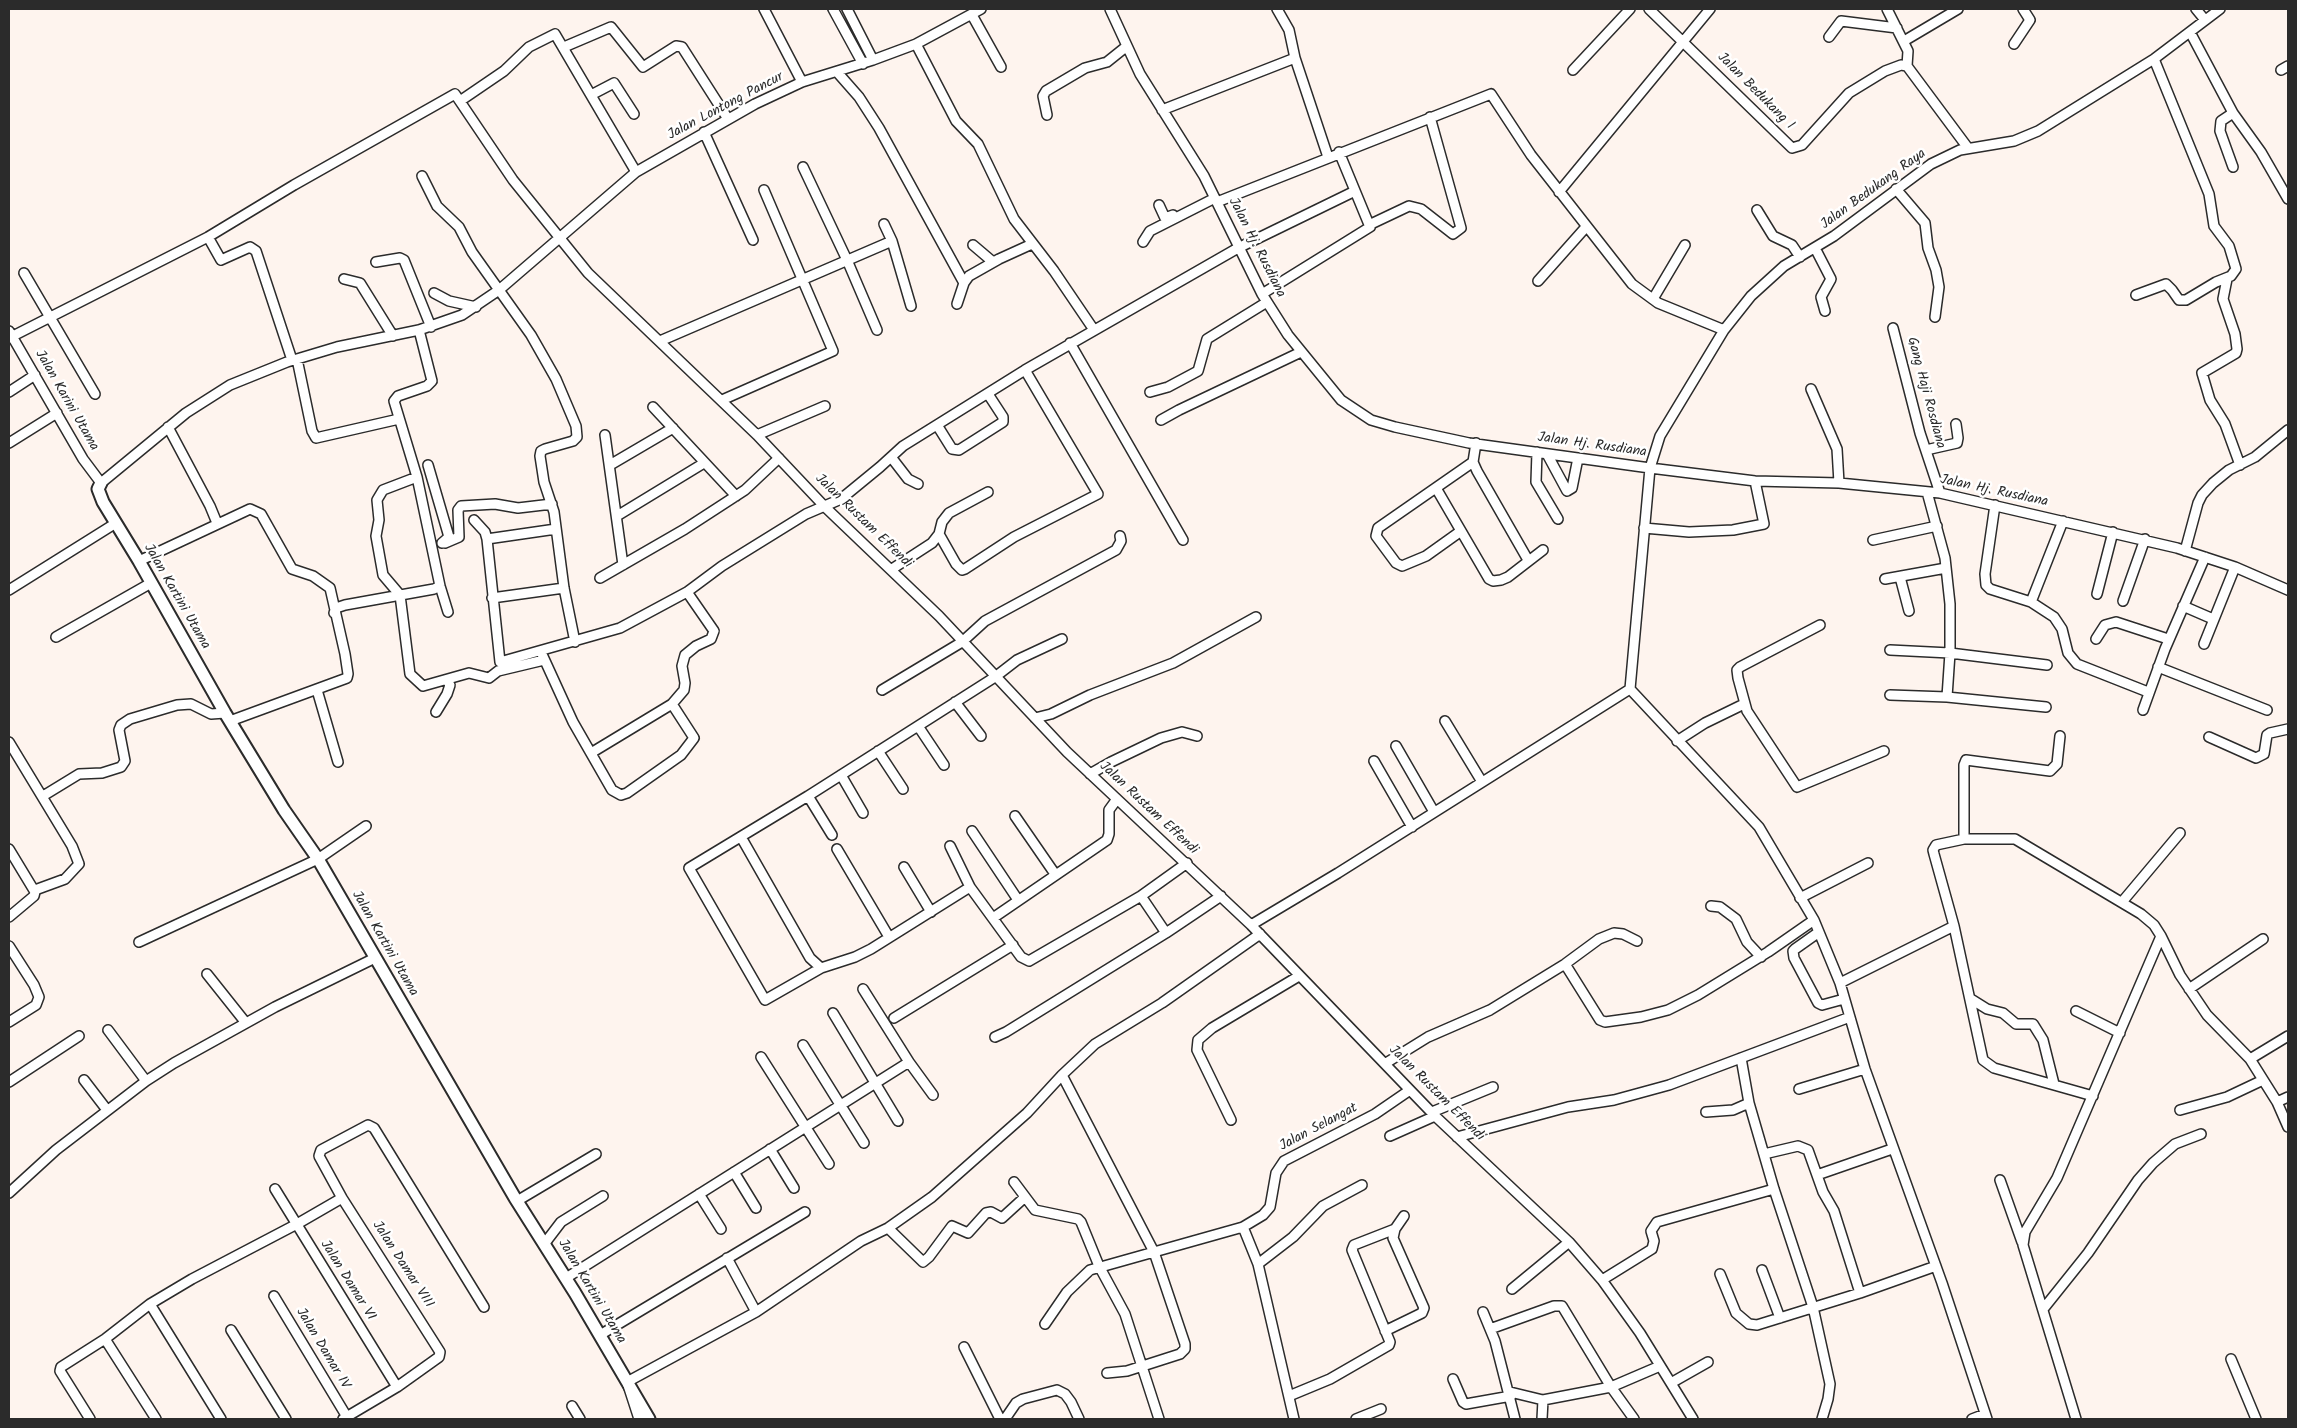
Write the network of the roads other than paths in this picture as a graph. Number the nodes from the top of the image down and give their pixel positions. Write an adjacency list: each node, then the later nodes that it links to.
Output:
1 (764, 9): 34 (street)
2 (834, 9): 29 (street)
3 (847, 9): 28 (street)
4 (981, 9): 15 (street, Jalan Lontong Pancur)
5 (1110, 9): 24 (street, Jalan Hj. Rusdiana)
6 (1277, 9): 26 (street)
7 (1630, 9): 32 (street)
8 (1649, 9): 20 (street, Jalan Bedukang I)
9 (1710, 9): 20 (street)
10 (1887, 9): 17 (street)
11 (1958, 9): 21 (street)
12 (2023, 9): 23 (street)
13 (2196, 9): 16 (street)
14 (2220, 9): 16 (street, Jalan Bedukang Raya)
15 (972, 15): 22 (street, Jalan Lontong Pancur); 31 (street)
16 (2205, 20): 18 (street, Jalan Bedukang Raya)
17 (1897, 28): 19 (street); 21 (street)
18 (2190, 32): 27 (street, Jalan Bedukang Raya); 38 (street)
19 (1830, 37)
20 (1684, 41): 30 (street, Jalan Bedukang I); 54 (street)
21 (1904, 41): 30 (street)
22 (916, 44): 28 (street, Jalan Lontong Pancur); 67 (street)
23 (2014, 44)
24 (1127, 46): 37 (street, Jalan Hj. Rusdiana); 40 (street)
25 (564, 47): 35 (street); 36 (street); 42 (street)
26 (1295, 58): 37 (street); 46 (street)
27 (2154, 58): 44 (street, Jalan Bedukang Raya); 79 (street)
28 (874, 60): 29 (street, Jalan Lontong Pancur)
29 (861, 64): 33 (street, Jalan Lontong Pancur)
30 (1907, 66): 44 (street)
31 (1001, 67)
32 (1573, 70)
33 (839, 71): 34 (street, Jalan Lontong Pancur); 77 (street)
34 (802, 82): 42 (street, Jalan Lontong Pancur)
35 (591, 95): 39 (street); 49 (street)
36 (460, 101): 62 (street); 63 (street, Jalan Rustam Effendi)
37 (1162, 110): 55 (street, Jalan Hj. Rusdiana)
38 (2232, 113): 48 (street); 56 (street)
39 (634, 114)
40 (1047, 115)
41 (1430, 118): 45 (street); 54 (street); 60 (street)
42 (728, 119): 43 (street, Jalan Lontong Pancur)
43 (704, 132): 49 (street, Jalan Lontong Pancur); 64 (street)
44 (1968, 148): 51 (street, Jalan Bedukang Raya)
45 (1339, 152): 46 (street); 53 (street)
46 (1328, 158): 55 (street)
47 (802, 167): 73 (street)
48 (2233, 167)
49 (636, 172): 63 (street, Jalan Lontong Pancur)
50 (422, 176): 82 (street)
51 (1896, 189): 71 (street, Jalan Bedukang Raya); 92 (street)
52 (764, 190): 80 (street)
53 (1355, 191): 60 (street); 70 (street)
54 (1559, 192): 61 (street)
55 (1215, 198): 57 (street); 66 (street); 70 (street, Jalan Hj. Rusdiana)
56 (2288, 199)
57 (1159, 205)
58 (1757, 210): 72 (street)
59 (884, 224): 65 (street)
60 (1371, 224): 85 (street)
61 (1586, 227): 81 (street); 86 (street)
62 (208, 238): 91 (street); 104 (street)
63 (559, 239): 82 (street, Jalan Lontong Pancur); 101 (street, Jalan Rustam Effendi)
64 (753, 240)
65 (892, 241): 73 (street); 88 (street)
66 (1143, 242)
67 (1032, 244): 75 (street); 97 (street)
68 (973, 245): 75 (street)
69 (1685, 245): 86 (street)
70 (1238, 248): 85 (street, Jalan Hj. Rusdiana); 97 (street)
71 (1815, 248): 72 (street, Jalan Bedukang Raya); 90 (street)
72 (1800, 257): 98 (street, Jalan Bedukang Raya)
73 (847, 260): 80 (street); 96 (street)
74 (376, 262): 93 (street)
75 (993, 262): 77 (street)
76 (24, 273): 91 (street)
77 (970, 277): 87 (street)
78 (344, 279): 100 (street)
79 (2227, 279): 84 (street); 137 (street)
80 (802, 280): 101 (street); 112 (street)
81 (1538, 281)
82 (499, 290): 89 (street, Jalan Lontong Pancur); 149 (street)
83 (434, 293): 89 (street)
84 (2136, 295)
85 (1265, 298): 103 (street, Jalan Hj. Rusdiana); 109 (street)
86 (1653, 299): 98 (street)
87 (957, 304)
88 (911, 306)
89 (476, 307): 93 (street, Jalan Lontong Pancur)
90 (1825, 311)
91 (51, 317): 99 (street); 110 (street)
92 (1935, 317)
93 (431, 327): 95 (street, Jalan Lontong Pancur)
94 (1893, 328): 127 (street, Gang Haji Rosdiana)
95 (419, 330): 100 (street, Jalan Lontong Pancur); 116 (street)
96 (877, 330)
97 (1094, 330): 102 (street)
98 (1724, 330): 138 (street, Jalan Bedukang Raya)
99 (10, 335): 106 (street, Jalan Karini Utama)
100 (393, 336): 104 (street, Jalan Lontong Pancur)
101 (660, 341): 112 (street, Jalan Rustam Effendi)
102 (1070, 343): 105 (street); 167 (street)
103 (1301, 352): 117 (street); 126 (street, Jalan Hj. Rusdiana)
104 (294, 359): 116 (street); 120 (street, Jalan Lontong Pancur)
105 (1028, 368): 111 (street); 163 (street)
106 (35, 375): 108 (street); 115 (street, Jalan Karini Utama)
107 (1811, 389): 142 (street)
108 (9, 392)
109 (1150, 392)
110 (95, 394)
111 (988, 394): 119 (street); 119 (street)
112 (722, 400): 124 (street, Jalan Rustam Effendi)
113 (825, 406): 124 (street)
114 (653, 407): 121 (street)
115 (57, 413): 125 (street); 141 (street, Jalan Karini Utama)
116 (399, 419): 139 (street)
117 (1161, 420)
118 (1956, 424): 127 (street)
119 (937, 425): 130 (street)
120 (168, 427): 141 (street, Jalan Lontong Pancur); 157 (street)
121 (672, 428): 134 (street); 135 (street)
122 (2288, 430): 137 (street)
123 (605, 435): 135 (street)
124 (757, 435): 131 (street, Jalan Rustam Effendi)
125 (9, 443)
126 (1476, 443): 128 (street, Jalan Hj. Rusdiana); 133 (street)
127 (1926, 450): 147 (street, Gang Haji Rosdiana)
128 (1537, 452): 129 (street, Jalan Hj. Rusdiana); 153 (street)
129 (1547, 454): 132 (street, Jalan Hj. Rusdiana); 132 (street)
130 (891, 457): 143 (street); 151 (street)
131 (779, 458): 148 (street); 151 (street, Jalan Rustam Effendi)
132 (1578, 458): 138 (street, Jalan Hj. Rusdiana)
133 (1473, 462): 144 (street); 174 (street)
134 (704, 463): 148 (street); 152 (street)
135 (610, 464): 152 (street)
136 (428, 465): 169 (street)
137 (2240, 465): 172 (street)
138 (1650, 468): 140 (street, Jalan Hj. Rusdiana); 159 (street, Jalan Bedukang Raya)
139 (417, 477): 170 (street); 190 (street)
140 (1755, 481): 142 (street, Jalan Hj. Rusdiana); 159 (street)
141 (101, 483): 156 (street, Jalan Kartini Utama)
142 (1839, 483): 146 (street, Jalan Hj. Rusdiana)
143 (918, 484)
144 (1436, 488): 161 (street); 161 (street)
145 (988, 492): 163 (street)
146 (1927, 492): 147 (street, Jalan Hj. Rusdiana); 158 (street)
147 (1940, 494): 150 (street, Jalan Hj. Rusdiana)
148 (736, 496): 176 (street)
149 (552, 504): 160 (street); 169 (street)
150 (1995, 505): 155 (street, Jalan Hj. Rusdiana); 193 (street)
151 (825, 506): 179 (street, Jalan Rustam Effendi); 188 (street)
152 (616, 516): 176 (street)
153 (1558, 519)
154 (474, 520): 165 (street)
155 (2063, 521): 162 (street, Jalan Hj. Rusdiana); 193 (street)
156 (116, 523): 175 (street, Jalan Kartini Utama); 186 (street)
157 (217, 523): 175 (street); 197 (street)
158 (1938, 526): 168 (street); 178 (street)
159 (1644, 528): 215 (street, Jalan Bedukang Raya)
160 (556, 529): 165 (street); 185 (street)
161 (1461, 531): 174 (street)
162 (2113, 532): 166 (street, Jalan Hj. Rusdiana); 189 (street)
163 (939, 534): 179 (street)
164 (1120, 536): 206 (street)
165 (487, 538): 191 (street)
166 (2145, 539): 172 (street, Jalan Hj. Rusdiana); 192 (street)
167 (1182, 540)
168 (1873, 540)
169 (445, 543): 170 (street)
170 (432, 546): 184 (street)
171 (1543, 550): 174 (street)
172 (2185, 551): 173 (street, Jalan Hj. Rusdiana)
173 (2206, 557): 177 (street, Jalan Hj. Rusdiana); 194 (street)
174 (1528, 560)
175 (139, 561): 183 (street, Jalan Kartini Utama)
176 (623, 565): 181 (street)
177 (2235, 567): 187 (street, Jalan Hj. Rusdiana); 199 (street)
178 (1946, 568): 180 (street); 209 (street)
179 (892, 569): 206 (street, Jalan Rustam Effendi)
180 (1900, 577): 182 (street); 195 (street)
181 (600, 578)
182 (1885, 580)
183 (151, 583): 201 (street); 228 (street, Jalan Kartini Utama)
184 (440, 586): 190 (street); 196 (street)
185 (564, 588): 191 (street); 205 (street)
186 (9, 590)
187 (2288, 590)
188 (687, 592): 205 (street); 222 (street)
189 (2097, 594)
190 (400, 595): 197 (street); 214 (street)
191 (492, 598): 210 (street)
192 (2123, 601)
193 (2031, 602): 218 (street)
194 (2182, 606): 199 (street); 204 (street)
195 (1909, 611)
196 (448, 612)
197 (334, 613): 216 (street)
198 (1256, 617): 229 (street)
199 (2213, 619): 207 (street)
200 (1820, 625): 223 (street)
201 (56, 637)
202 (2096, 638): 204 (street)
203 (1062, 639): 213 (street)
204 (2168, 640): 212 (street)
205 (575, 642): 210 (street)
206 (962, 642): 213 (street, Jalan Rustam Effendi); 217 (street)
207 (2204, 644)
208 (1890, 650): 209 (street)
209 (1950, 653): 211 (street); 220 (street)
210 (542, 656): 214 (street); 242 (street)
211 (2047, 665)
212 (2158, 667): 218 (street); 226 (street)
213 (995, 677): 221 (street); 229 (street, Jalan Rustam Effendi)
214 (447, 680): 227 (street)
215 (1630, 689): 237 (street); 248 (street)
216 (316, 690): 228 (street); 244 (street)
217 (882, 690)
218 (2148, 692): 225 (street)
219 (1890, 695): 220 (street)
220 (1946, 697): 224 (street)
221 (955, 702): 231 (street); 233 (street)
222 (672, 704): 242 (street); 242 (street)
223 (1744, 704): 237 (street); 241 (street)
224 (2046, 707)
225 (2142, 710)
226 (2266, 710)
227 (436, 712)
228 (228, 717): 250 (street); 266 (street, Jalan Kartini Utama)
229 (1035, 718): 246 (street, Jalan Rustam Effendi)
230 (1445, 721): 248 (street)
231 (918, 726): 240 (street); 245 (street)
232 (2288, 730): 236 (street)
233 (981, 736)
234 (1198, 736): 246 (street)
235 (2060, 736): 262 (street)
236 (2209, 737)
237 (1677, 741): 275 (street)
238 (9, 742): 250 (street)
239 (1396, 746): 253 (street)
240 (878, 751): 247 (street); 249 (street)
241 (1884, 751)
242 (591, 753)
243 (1374, 761): 257 (street)
244 (338, 762)
245 (944, 765)
246 (1090, 774): 252 (street, Jalan Rustam Effendi)
247 (841, 775): 251 (street); 254 (street)
248 (1482, 782): 253 (street)
249 (903, 789)
250 (43, 796): 272 (street)
251 (808, 796): 260 (street); 261 (street)
252 (1116, 799): 267 (street, Jalan Rustam Effendi); 270 (street)
253 (1434, 812): 257 (street)
254 (863, 813)
255 (1015, 816): 270 (street)
256 (366, 826): 266 (street)
257 (1412, 827): 283 (street)
258 (972, 831): 276 (street)
259 (2180, 833): 277 (street)
260 (832, 835)
261 (741, 837): 298 (street); 298 (street)
262 (1964, 839): 277 (street); 284 (street)
263 (950, 846): 271 (street)
264 (9, 849): 272 (street)
265 (837, 849): 289 (street)
266 (318, 860): 292 (street); 296 (street, Jalan Kartini Utama)
267 (1187, 863): 273 (street); 274 (street, Jalan Rustam Effendi)
268 (1868, 863): 275 (street)
269 (904, 867): 279 (street)
270 (1055, 874): 276 (street)
271 (970, 887): 279 (street); 281 (street)
272 (35, 890): 280 (street)
273 (1141, 896): 286 (street); 293 (street)
274 (1220, 896): 283 (street, Jalan Rustam Effendi); 286 (street)
275 (1800, 898): 282 (street)
276 (1018, 900): 281 (street)
277 (2122, 902): 288 (street)
278 (1711, 906): 295 (street)
279 (931, 912): 289 (street)
280 (9, 917)
281 (993, 918): 293 (street)
282 (1814, 920): 285 (street); 295 (street)
283 (1251, 925): 287 (street, Jalan Rustam Effendi)
284 (1954, 926): 301 (street); 305 (street)
285 (1819, 932): 301 (street); 304 (street)
286 (1166, 933): 316 (street)
287 (1260, 934): 300 (street, Jalan Rustam Effendi); 324 (street)
288 (2161, 936): 303 (street); 313 (street)
289 (889, 937): 298 (street)
290 (2263, 939): 303 (street)
291 (1637, 941): 297 (street)
292 (139, 942)
293 (1013, 945): 309 (street)
294 (9, 946): 310 (street)
295 (1761, 956): 297 (street)
296 (375, 958): 311 (street); 372 (street, Jalan Kartini Utama)
297 (1565, 964): 322 (street)
298 (821, 968)
299 (208, 974): 311 (street)
300 (1299, 976): 322 (street, Jalan Rustam Effendi); 344 (street)
301 (1840, 983): 304 (street)
302 (863, 989): 321 (street)
303 (2189, 989): 320 (street)
304 (1844, 999): 308 (street)
305 (1971, 999): 330 (street); 330 (street)
306 (2076, 1011): 313 (street)
307 (833, 1013): 329 (street)
308 (1850, 1017): 319 (street); 323 (street)
309 (894, 1018)
310 (9, 1022)
311 (246, 1023): 327 (street)
312 (108, 1030): 327 (street)
313 (2120, 1033): 335 (street)
314 (79, 1036): 328 (street)
315 (2288, 1036): 320 (street)
316 (995, 1037)
317 (803, 1045): 339 (street)
318 (761, 1057): 346 (street)
319 (1741, 1058): 338 (street); 350 (street)
320 (2250, 1059): 326 (street)
321 (909, 1062): 329 (street); 334 (street)
322 (1386, 1063): 333 (street, Jalan Rustam Effendi)
323 (1865, 1069): 332 (street); 353 (street)
324 (1062, 1075): 378 (street); 384 (street)
325 (84, 1080): 340 (street)
326 (2264, 1080): 337 (street); 341 (street)
327 (146, 1081): 340 (street)
328 (9, 1082)
329 (876, 1084): 339 (street); 345 (street)
330 (2054, 1084): 335 (street)
331 (1493, 1087): 343 (street)
332 (1799, 1089)
333 (1410, 1090): 343 (street, Jalan Rustam Effendi); 377 (street, Jalan Selangat)
334 (933, 1095)
335 (2093, 1096): 383 (street)
336 (2288, 1097): 337 (street)
337 (2277, 1102): 347 (street)
338 (1749, 1103): 342 (street); 355 (street)
339 (840, 1105): 346 (street); 351 (street)
340 (107, 1110): 363 (street)
341 (2180, 1110)
342 (1706, 1112)
343 (1434, 1114): 349 (street); 350 (street, Jalan Rustam Effendi)
344 (1231, 1120)
345 (898, 1121)
346 (806, 1127): 352 (street); 356 (street)
347 (2288, 1127)
348 (2201, 1134): 399 (street)
349 (1390, 1136)
350 (1457, 1137): 381 (street, Jalan Rustam Effendi)
351 (864, 1143)
352 (770, 1149): 357 (street); 364 (street)
353 (1892, 1149): 358 (street); 388 (street)
354 (596, 1154): 372 (street)
355 (1764, 1154): 358 (street); 366 (street)
356 (830, 1164)
357 (734, 1172): 368 (street); 373 (street)
358 (1817, 1176): 394 (street)
359 (9, 1179): 363 (street)
360 (2000, 1180): 383 (street)
361 (1014, 1182): 370 (street)
362 (1362, 1184): 386 (street)
363 (16, 1186): 367 (street)
364 (794, 1188)
365 (274, 1189): 376 (street, Jalan Damar VI)
366 (1774, 1189): 392 (street); 397 (street)
367 (9, 1193)
368 (699, 1194): 380 (street); 391 (street)
369 (603, 1196): 382 (street)
370 (1026, 1197): 378 (street); 387 (street)
371 (342, 1198): 376 (street); 398 (street, Jalan Damar VIII); 419 (street, Jalan Damar VIII)
372 (517, 1202): 382 (street, Jalan Kartini Utama)
373 (756, 1208)
374 (805, 1212): 385 (street)
375 (1404, 1216): 379 (street)
376 (297, 1224): 396 (street); 419 (street, Jalan Damar VI)
377 (1242, 1227): 384 (street, Jalan Selangat); 386 (street)
378 (888, 1228): 400 (street)
379 (1395, 1228): 406 (street); 406 (street)
380 (721, 1229)
381 (1569, 1242): 392 (street, Jalan Rustam Effendi); 393 (street)
382 (545, 1244): 391 (street, Jalan Kartini Utama)
383 (2023, 1245): 399 (street)
384 (1154, 1252): 387 (street, Jalan Selangat); 412 (street)
385 (727, 1258): 400 (street); 407 (street)
386 (1258, 1264): 421 (street)
387 (1099, 1266): 403 (street); 412 (street)
388 (1936, 1266): 394 (street); 425 (street)
389 (1762, 1270): 402 (street)
390 (1720, 1274): 402 (street)
391 (566, 1278): 407 (street, Jalan Kartini Utama)
392 (1602, 1280): 413 (street, Jalan Rustam Effendi)
393 (1512, 1289)
394 (1860, 1293): 397 (street)
395 (274, 1296): 426 (street, Jalan Damar IV)
396 (150, 1304): 408 (street); 429 (street)
397 (1814, 1307): 402 (street); 444 (street)
398 (484, 1308)
399 (2044, 1308): 446 (street)
400 (756, 1312): 416 (street)
401 (1483, 1312): 404 (street)
402 (1780, 1318)
403 (1045, 1324)
404 (1490, 1329): 418 (street); 420 (street)
405 (231, 1330): 430 (street)
406 (1385, 1331): 421 (street)
407 (600, 1335): 416 (street, Jalan Kartini Utama)
408 (105, 1339): 427 (street); 428 (street)
409 (964, 1347): 434 (street)
410 (2231, 1359): 447 (street)
411 (1708, 1362): 417 (street)
412 (1142, 1366): 414 (street); 437 (street)
413 (1660, 1366): 417 (street, Jalan Rustam Effendi); 418 (street)
414 (1107, 1372)
415 (1453, 1378): 420 (street)
416 (627, 1382): 432 (street); 433 (street, Jalan Kartini Utama)
417 (1670, 1383): 443 (street, Jalan Rustam Effendi)
418 (1611, 1387): 422 (street); 442 (street)
419 (397, 1388): 426 (street)
420 (1510, 1394): 422 (street); 440 (street)
421 (1289, 1396): 438 (street)
422 (1543, 1400): 441 (street)
423 (572, 1406): 431 (street)
424 (1381, 1409): 439 (street)
425 (1986, 1417): 445 (street)
426 (345, 1418)
427 (90, 1419)
428 (156, 1419)
429 (221, 1419)
430 (286, 1419)
431 (580, 1419)
432 (639, 1419)
433 (649, 1419)
434 (1000, 1419)
435 (1005, 1419): 436 (street)
436 (1079, 1419)
437 (1159, 1419)
438 (1294, 1419)
439 (1356, 1419)
440 (1515, 1419)
441 (1542, 1419)
442 (1634, 1419)
443 (1693, 1419)
444 (1822, 1419)
445 (1972, 1419)
446 (2076, 1419)
447 (2256, 1419)

